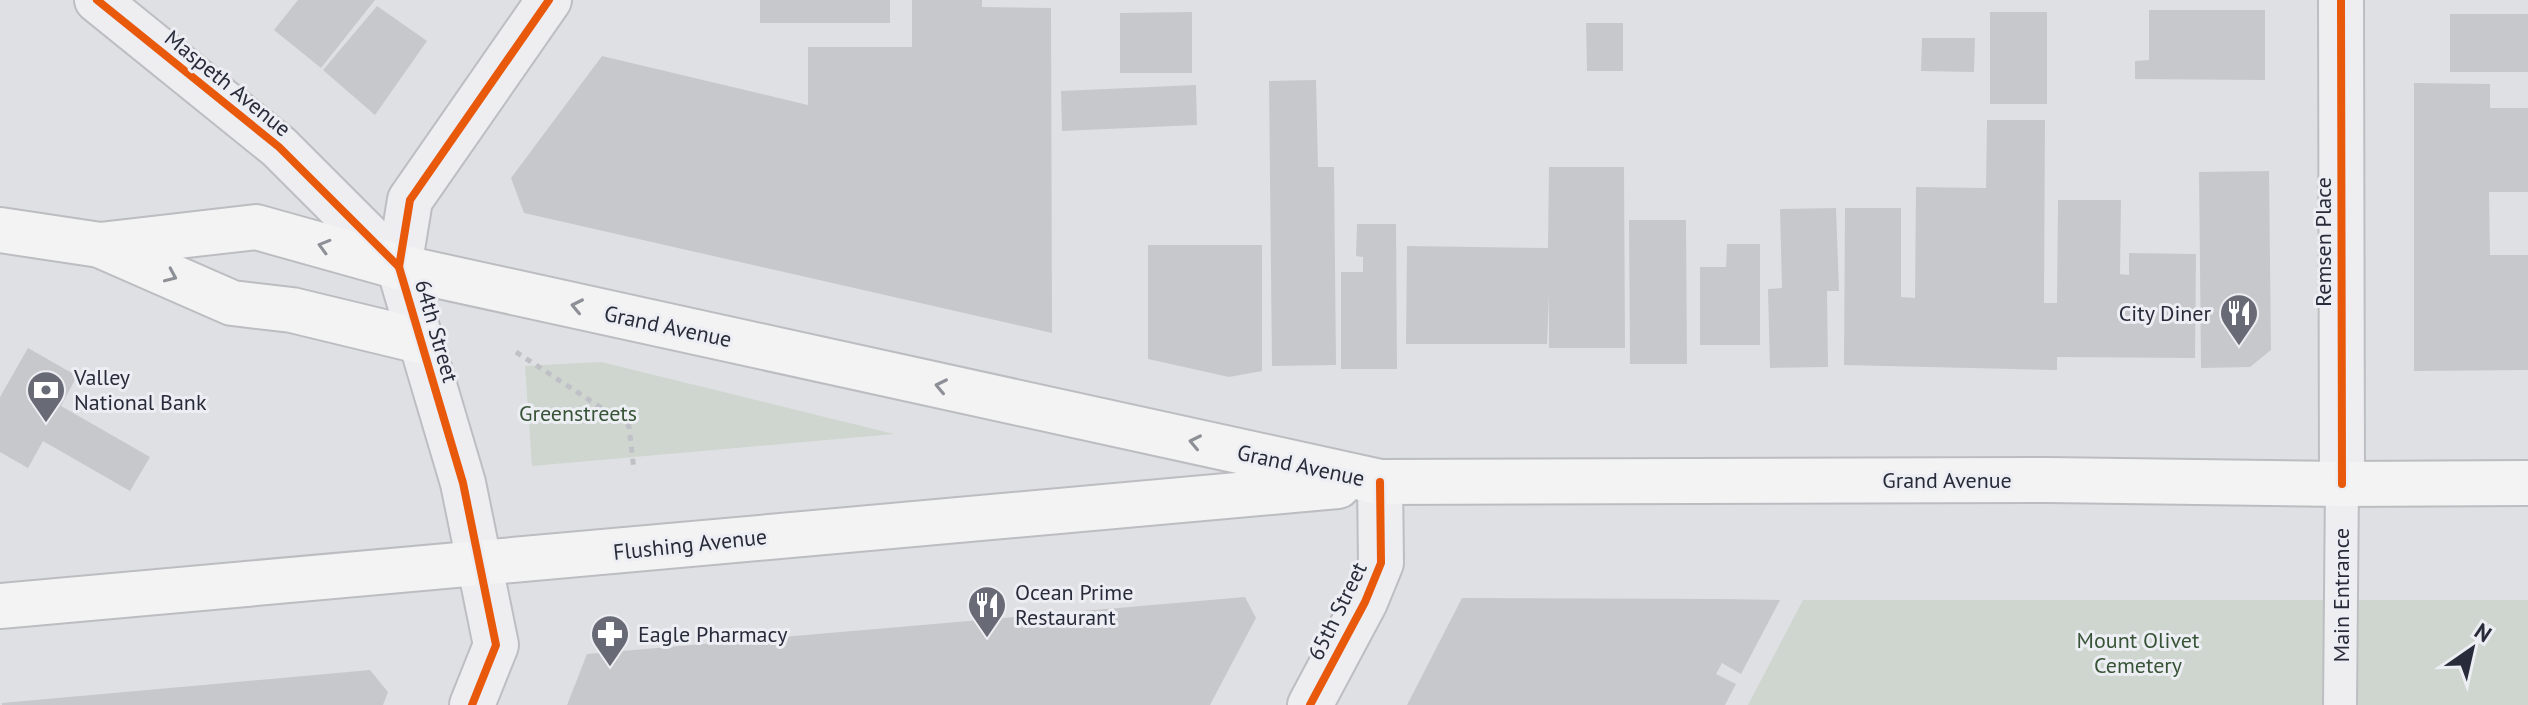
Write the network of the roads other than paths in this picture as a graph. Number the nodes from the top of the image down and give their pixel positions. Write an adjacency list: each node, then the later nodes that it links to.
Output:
1 (97, 0): 6 (street, Maspeth Avenue)
2 (549, 0): 6 (street, 64th Street)
3 (2341, 0): 10 (street, Remsen Place)
4 (0, 230): 5 (main road, Grand Avenue)
5 (100, 245): 6 (main road, Grand Avenue, one-way to 5); 7 (main road, Grand Avenue, one-way to 7)
6 (399, 267): 7 (street, 64th Street); 8 (main road, Grand Avenue, one-way to 6)
7 (420, 341): 11 (street, 64th Street)
8 (1380, 482): 10 (main road, Grand Avenue); 11 (main road, Flushing Avenue); 14 (street, 65th Street)
9 (2528, 483): 10 (main road, Grand Avenue)
10 (2342, 484): 15 (lane, Main Entrance)
11 (479, 563): 12 (main road, Flushing Avenue); 13 (street, 64th Street)
12 (0, 606)
13 (472, 705)
14 (1310, 705)
15 (2340, 705)

